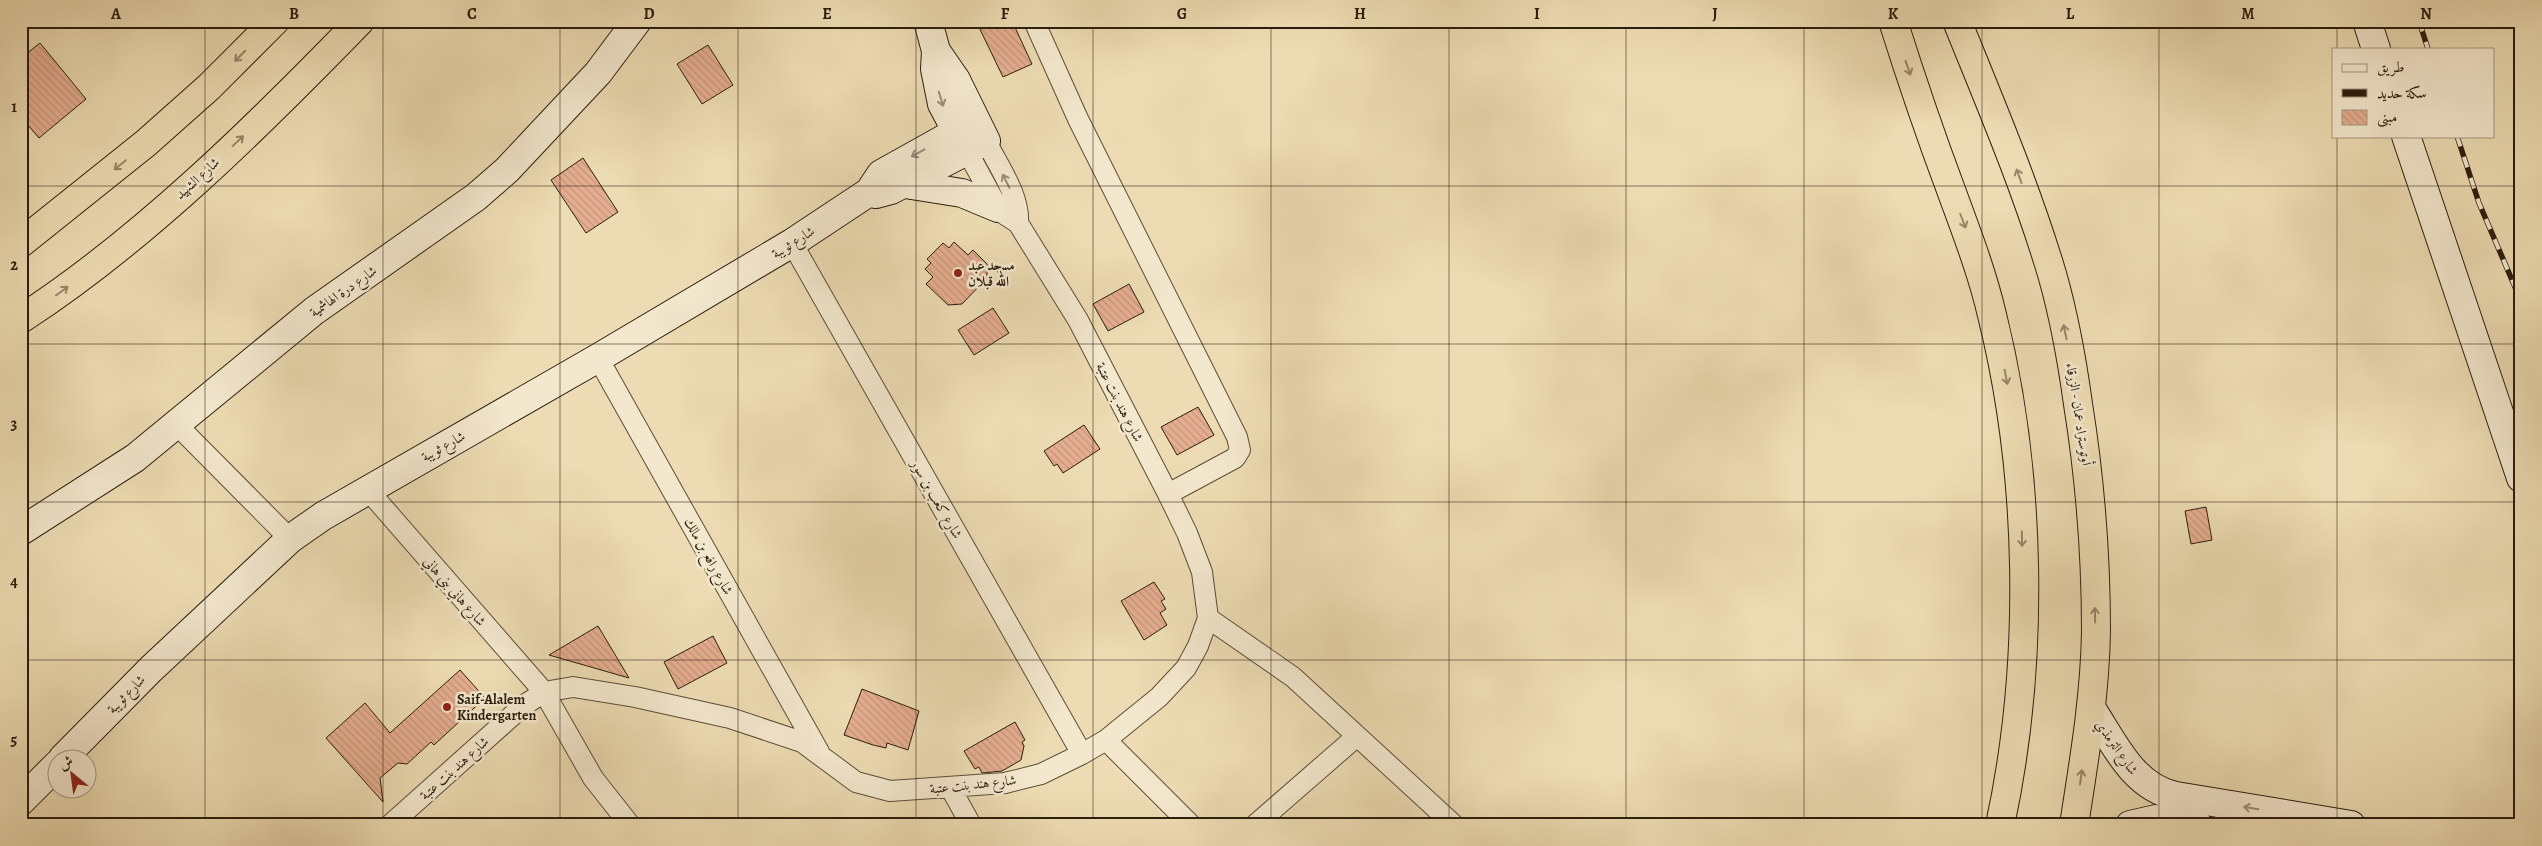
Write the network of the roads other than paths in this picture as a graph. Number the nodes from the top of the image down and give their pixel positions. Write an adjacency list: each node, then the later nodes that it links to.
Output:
1 (275, 21): 15 (highway, one-way to 15)
2 (360, 21): 17 (highway, شارع الشهيد, one-way to 2)
3 (637, 21): 19 (street, شارع درة الهاشمية)
4 (928, 21): 10 (street, شارع هند بنت عتبة)
5 (1034, 21): 22 (street)
6 (1893, 21): 42 (highway, one-way to 42)
7 (1957, 21): 27 (highway, أوتوستراد عمان - الزرقاء, one-way to 7)
8 (2367, 21): 9 (street)
9 (2376, 48)
10 (971, 136): 12 (street, شارع ثويبة); 13 (street, شارع ثويبة, one-way to 13); 14 (street, شارع هند بنت عتبة)
11 (2407, 138): 20 (street)
12 (905, 184): 13 (street, شارع ثويبة); 14 (street)
13 (869, 192): 16 (street, شارع ثويبة)
14 (1008, 215): 22 (street, شارع هند بنت عتبة)
15 (21, 243)
16 (792, 243): 18 (street, شارع ثويبة); 32 (street, شارع كعب بن سور)
17 (21, 319)
18 (598, 358): 21 (street, شارع ثويبة); 31 (street, شارع رافع بن مالك)
19 (176, 424): 23 (street, شارع درة الهاشمية); 24 (street)
20 (2521, 478)
21 (366, 489): 24 (street, شارع ثويبة); 26 (street, شارع هاني بني هاني)
22 (1168, 494): 25 (street, شارع هند بنت عتبة)
23 (21, 531)
24 (290, 539): 30 (street, شارع ثويبة)
25 (1208, 618): 28 (street); 29 (street, شارع هند بنت عتبة)
26 (544, 692): 31 (street, شارع هند بنت عتبة); 36 (street, شارع هند بنت عتبة); 37 (street, شارع هاني بني هاني)
27 (2090, 708): 43 (highway, أوتوستراد عمان - الزرقاء, one-way to 27); 46 (street, شارع الترمذي, one-way to 27)
28 (1356, 737): 40 (street); 41 (street)
29 (1106, 740): 32 (street, شارع هند بنت عتبة); 39 (street)
30 (73, 748)
31 (820, 754): 34 (street, شارع هند بنت عتبة)
32 (1082, 754): 34 (street, شارع هند بنت عتبة)
33 (48, 774): 35 (street)
34 (950, 787): 38 (street)
35 (21, 801)
36 (390, 825)
37 (630, 825)
38 (970, 825)
39 (1191, 825)
40 (1255, 825)
41 (1454, 825)
42 (2000, 825)
43 (2074, 825)
44 (2130, 825): 45 (street)
45 (2198, 825)
46 (2351, 825)

